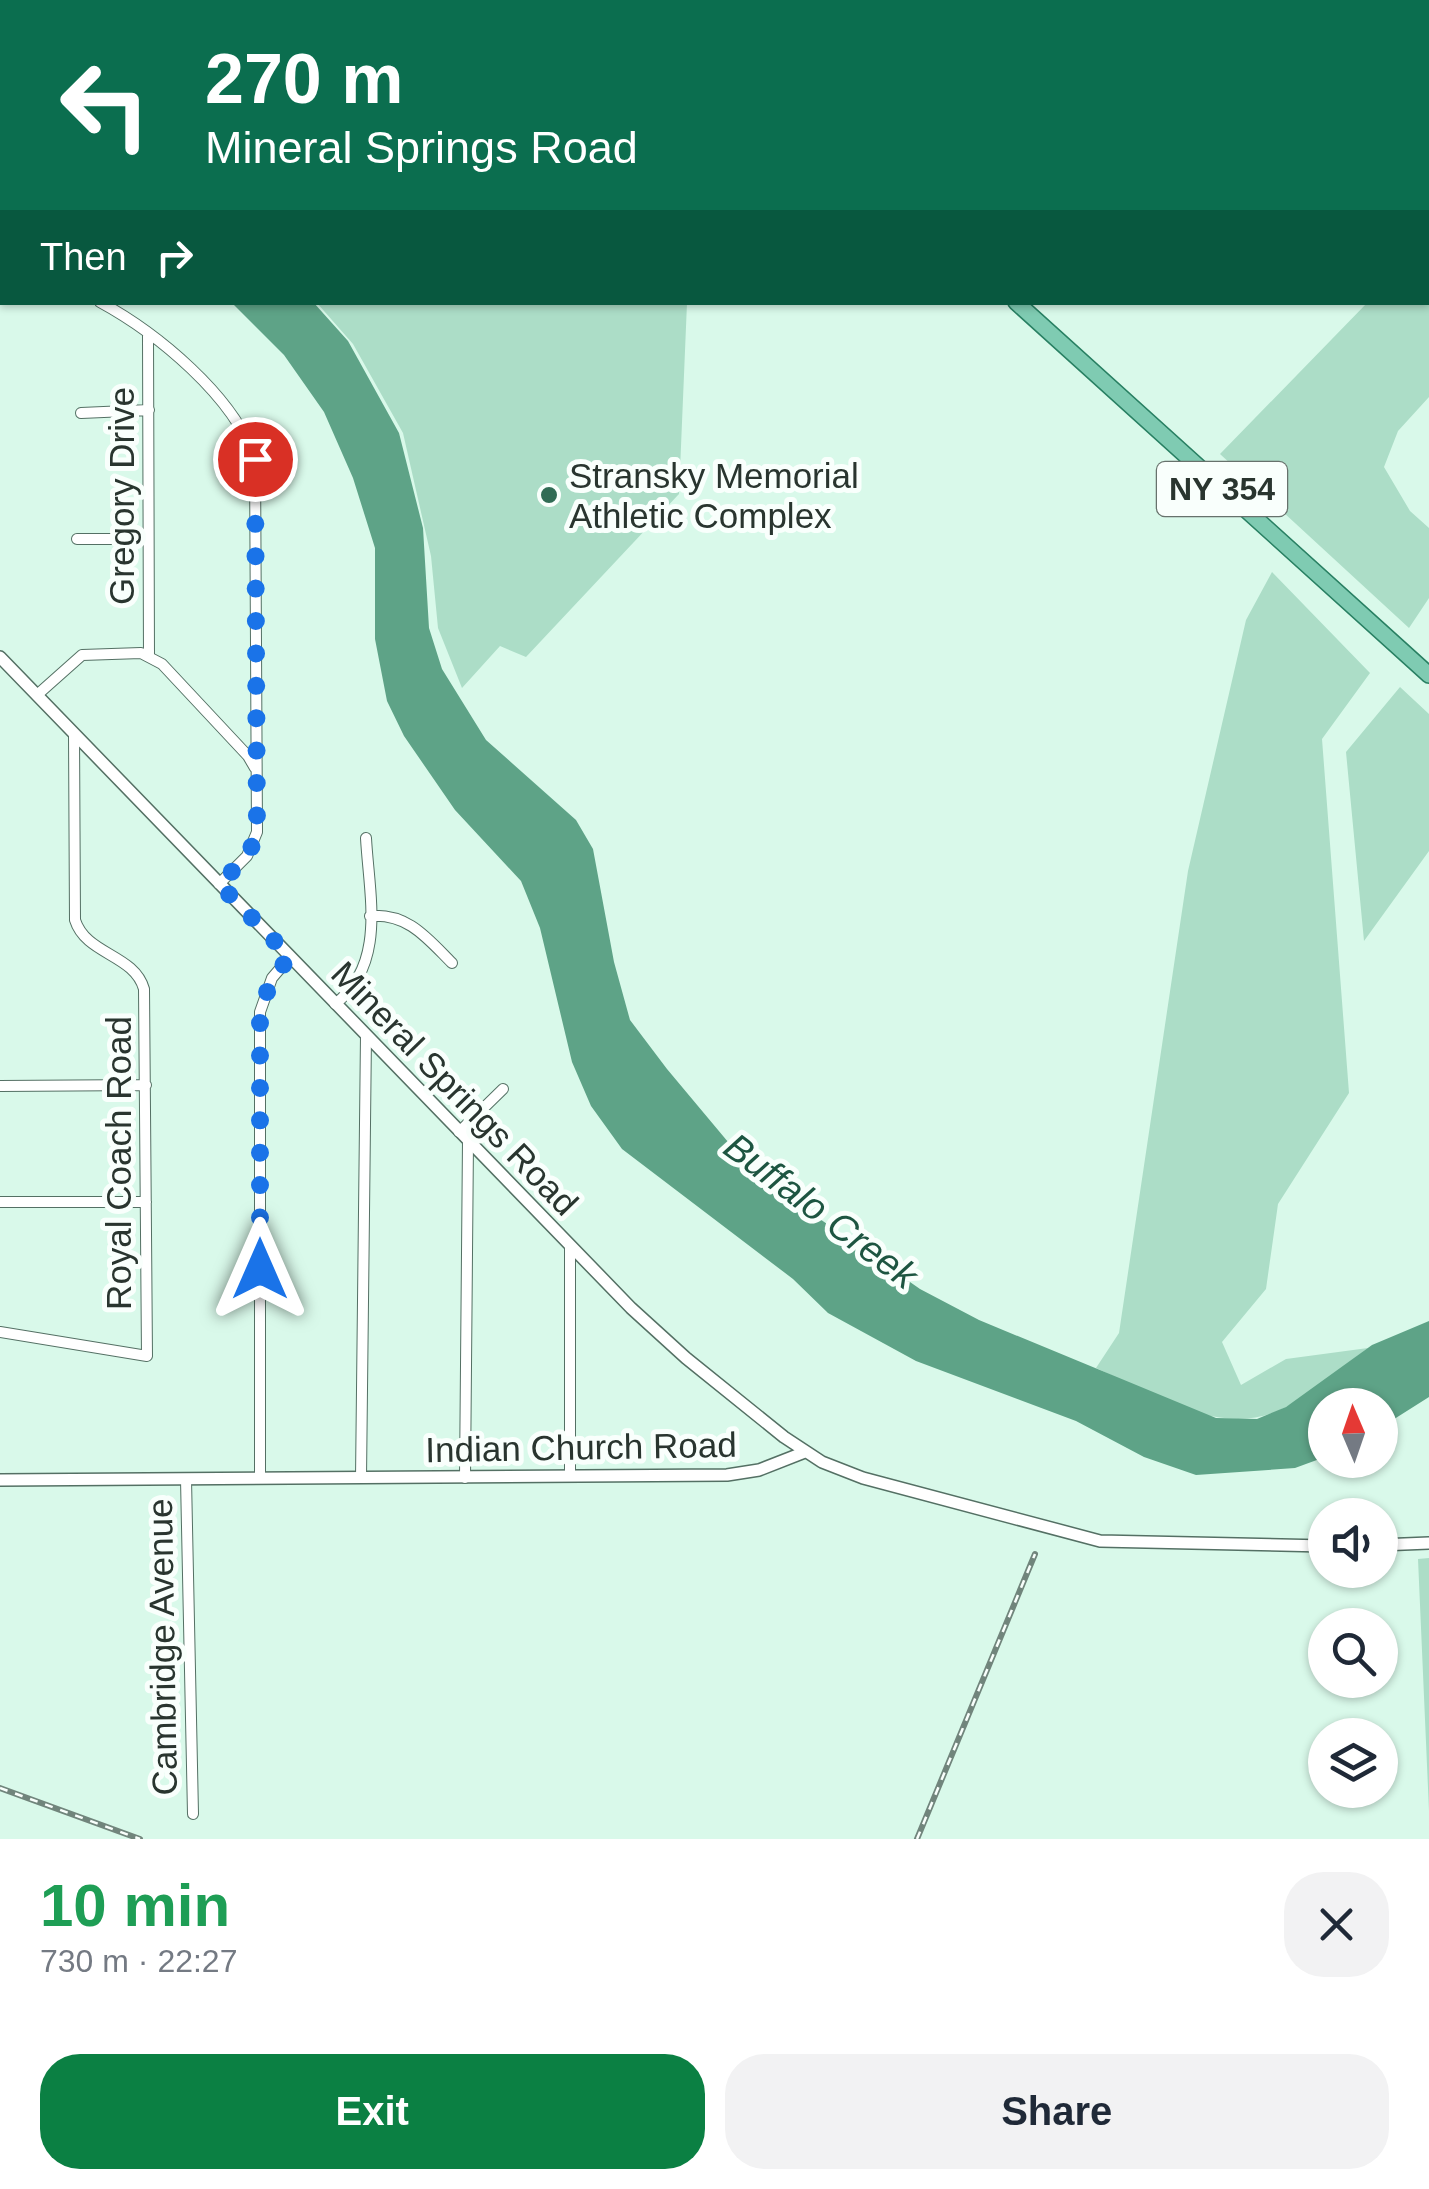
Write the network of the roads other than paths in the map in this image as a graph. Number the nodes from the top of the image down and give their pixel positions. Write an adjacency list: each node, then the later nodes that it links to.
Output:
1 (104, 305): 3 (street)
2 (1019, 305): 10 (main road, NY 354)
3 (148, 336): 4 (street, Gregory Drive); 13 (street)
4 (148, 410): 5 (street); 6 (street, Gregory Drive)
5 (81, 413)
6 (148, 539): 7 (street); 8 (street, Gregory Drive)
7 (77, 540)
8 (148, 656): 11 (street); 13 (street)
9 (0, 657): 11 (street, Mineral Springs Road)
10 (1429, 674)
11 (37, 695): 12 (street, Mineral Springs Road)
12 (74, 734): 15 (street, Mineral Springs Road); 21 (street, Royal Coach Road)
13 (257, 776): 15 (street)
14 (366, 838): 16 (street)
15 (219, 884): 17 (street, Mineral Springs Road)
16 (370, 916): 18 (street); 19 (street)
17 (290, 957): 19 (street, Mineral Springs Road); 31 (street)
18 (452, 963)
19 (336, 1004): 20 (street, Mineral Springs Road)
20 (366, 1035): 24 (street, Mineral Springs Road); 32 (street)
21 (146, 1085): 22 (street); 26 (street, Royal Coach Road)
22 (0, 1086)
23 (503, 1089): 24 (street)
24 (463, 1136): 27 (street, Mineral Springs Road); 33 (street)
25 (0, 1202): 26 (street)
26 (146, 1202): 28 (street, Royal Coach Road)
27 (570, 1247): 29 (street, Mineral Springs Road); 30 (street)
28 (0, 1332)
29 (805, 1452): 30 (street, Indian Church Road); 38 (street)
30 (570, 1475): 33 (street, Indian Church Road)
31 (260, 1478): 32 (street, Indian Church Road); 34 (street, Indian Church Road)
32 (362, 1478): 33 (street, Indian Church Road)
33 (466, 1478)
34 (186, 1479): 35 (street, Indian Church Road); 39 (street, Cambridge Avenue)
35 (0, 1480)
36 (1429, 1543): 37 (street)
37 (1398, 1544)
38 (1308, 1546)
39 (192, 1814)

